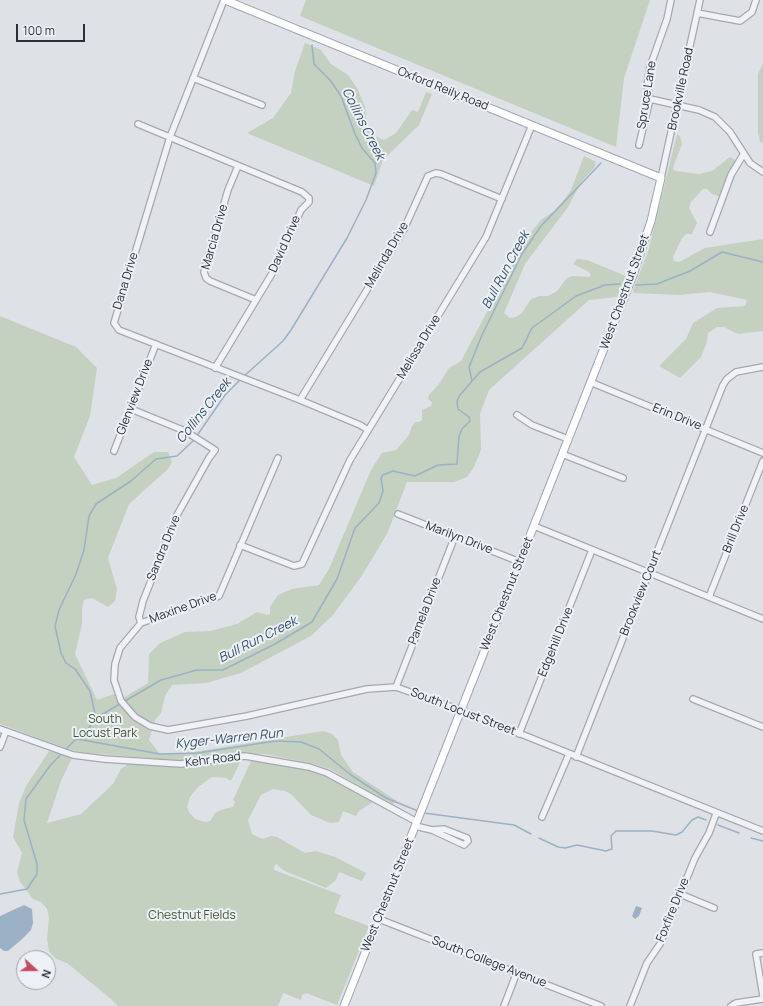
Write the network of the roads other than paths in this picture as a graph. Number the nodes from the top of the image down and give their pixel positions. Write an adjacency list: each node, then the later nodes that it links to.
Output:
1 (224, 0): 6 (street, Dana Drive); 11 (main road, Oxford Reily Road)
2 (671, 0): 7 (street, Spruce Lane)
3 (700, 0): 5 (street, Brookville Road)
4 (756, 0): 5 (street)
5 (697, 13): 9 (street, Brookville Road)
6 (193, 78): 8 (street); 12 (street, Dana Drive)
7 (650, 99): 9 (street); 13 (street, Spruce Lane)
8 (262, 105)
9 (678, 105): 14 (street); 17 (street, Brookville Road)
10 (138, 124): 12 (street, David Drive)
11 (532, 125): 17 (main road, Oxford Reily Road); 18 (street, Melissa Drive)
12 (170, 138): 15 (street, David Drive); 21 (street, Dana Drive)
13 (639, 145)
14 (744, 155): 16 (street); 19 (street)
15 (238, 166): 20 (street, Marcia Drive); 20 (street, David Drive)
16 (763, 172)
17 (661, 178): 24 (main road, West Chestnut Street)
18 (502, 199): 25 (street, Melinda Drive); 29 (street, Melissa Drive)
19 (710, 232)
20 (256, 300): 22 (street, David Drive)
21 (156, 344): 22 (street, Dana Drive); 26 (street, Glenview Drive)
22 (215, 368): 25 (street, Dana Drive)
23 (763, 368): 28 (street, Brookview Court)
24 (590, 382): 28 (street, Erin Drive); 30 (main road, West Chestnut Street)
25 (300, 400): 29 (street, Dana Drive)
26 (131, 409): 31 (street, Glenview Drive); 46 (street, Sandra Drive)
27 (517, 415): 30 (street)
28 (706, 429): 32 (street, Erin Drive); 43 (street, Brookview Court)
29 (368, 430): 40 (street, Melissa Drive)
30 (568, 439): 33 (main road, West Chestnut Street)
31 (114, 451)
32 (763, 453)
33 (562, 454): 36 (street); 38 (main road, West Chestnut Street)
34 (278, 458): 40 (street, Maxine Drive)
35 (763, 461): 44 (street, Brill Drive)
36 (623, 478)
37 (398, 514): 39 (street, Marilyn Drive)
38 (534, 526): 41 (street); 42 (main road, West Chestnut Street)
39 (455, 536): 42 (street, Marilyn Drive); 47 (street, Pamela Drive)
40 (240, 545): 46 (street, Maxine Drive)
41 (592, 550): 43 (street); 52 (street, Edgehill Drive)
42 (520, 562): 49 (main road, West Chestnut Street)
43 (649, 573): 44 (street); 55 (street, Brookview Court)
44 (709, 597): 45 (street)
45 (763, 619)
46 (141, 623): 47 (street, South Locust Street)
47 (396, 687): 49 (street, South Locust Street)
48 (693, 699): 50 (street)
49 (461, 711): 52 (street, South Locust Street); 58 (main road, West Chestnut Street)
50 (763, 727)
51 (3, 730): 53 (street); 58 (street, Kehr Road)
52 (519, 734): 54 (street, South Locust Street)
53 (0, 747)
54 (569, 754): 55 (street, South Locust Street); 57 (street)
55 (576, 757): 56 (street, South Locust Street)
56 (716, 814): 60 (street, South Locust Street); 61 (street, Foxfire Drive)
57 (542, 817)
58 (418, 818): 59 (street, Kehr Road); 63 (main road, West Chestnut Street)
59 (432, 830): 59 (street)
60 (763, 831)
61 (680, 894): 62 (street); 71 (street, Foxfire Drive)
62 (714, 908)
63 (379, 917): 65 (street, South College Avenue); 68 (main road, West Chestnut Street)
64 (763, 953): 66 (street)
65 (517, 972): 69 (street); 70 (street, South College Avenue)
66 (763, 996)
67 (763, 999): 72 (street)
68 (346, 1005)
69 (504, 1006)
70 (601, 1006)
71 (630, 1006)
72 (731, 1006)

